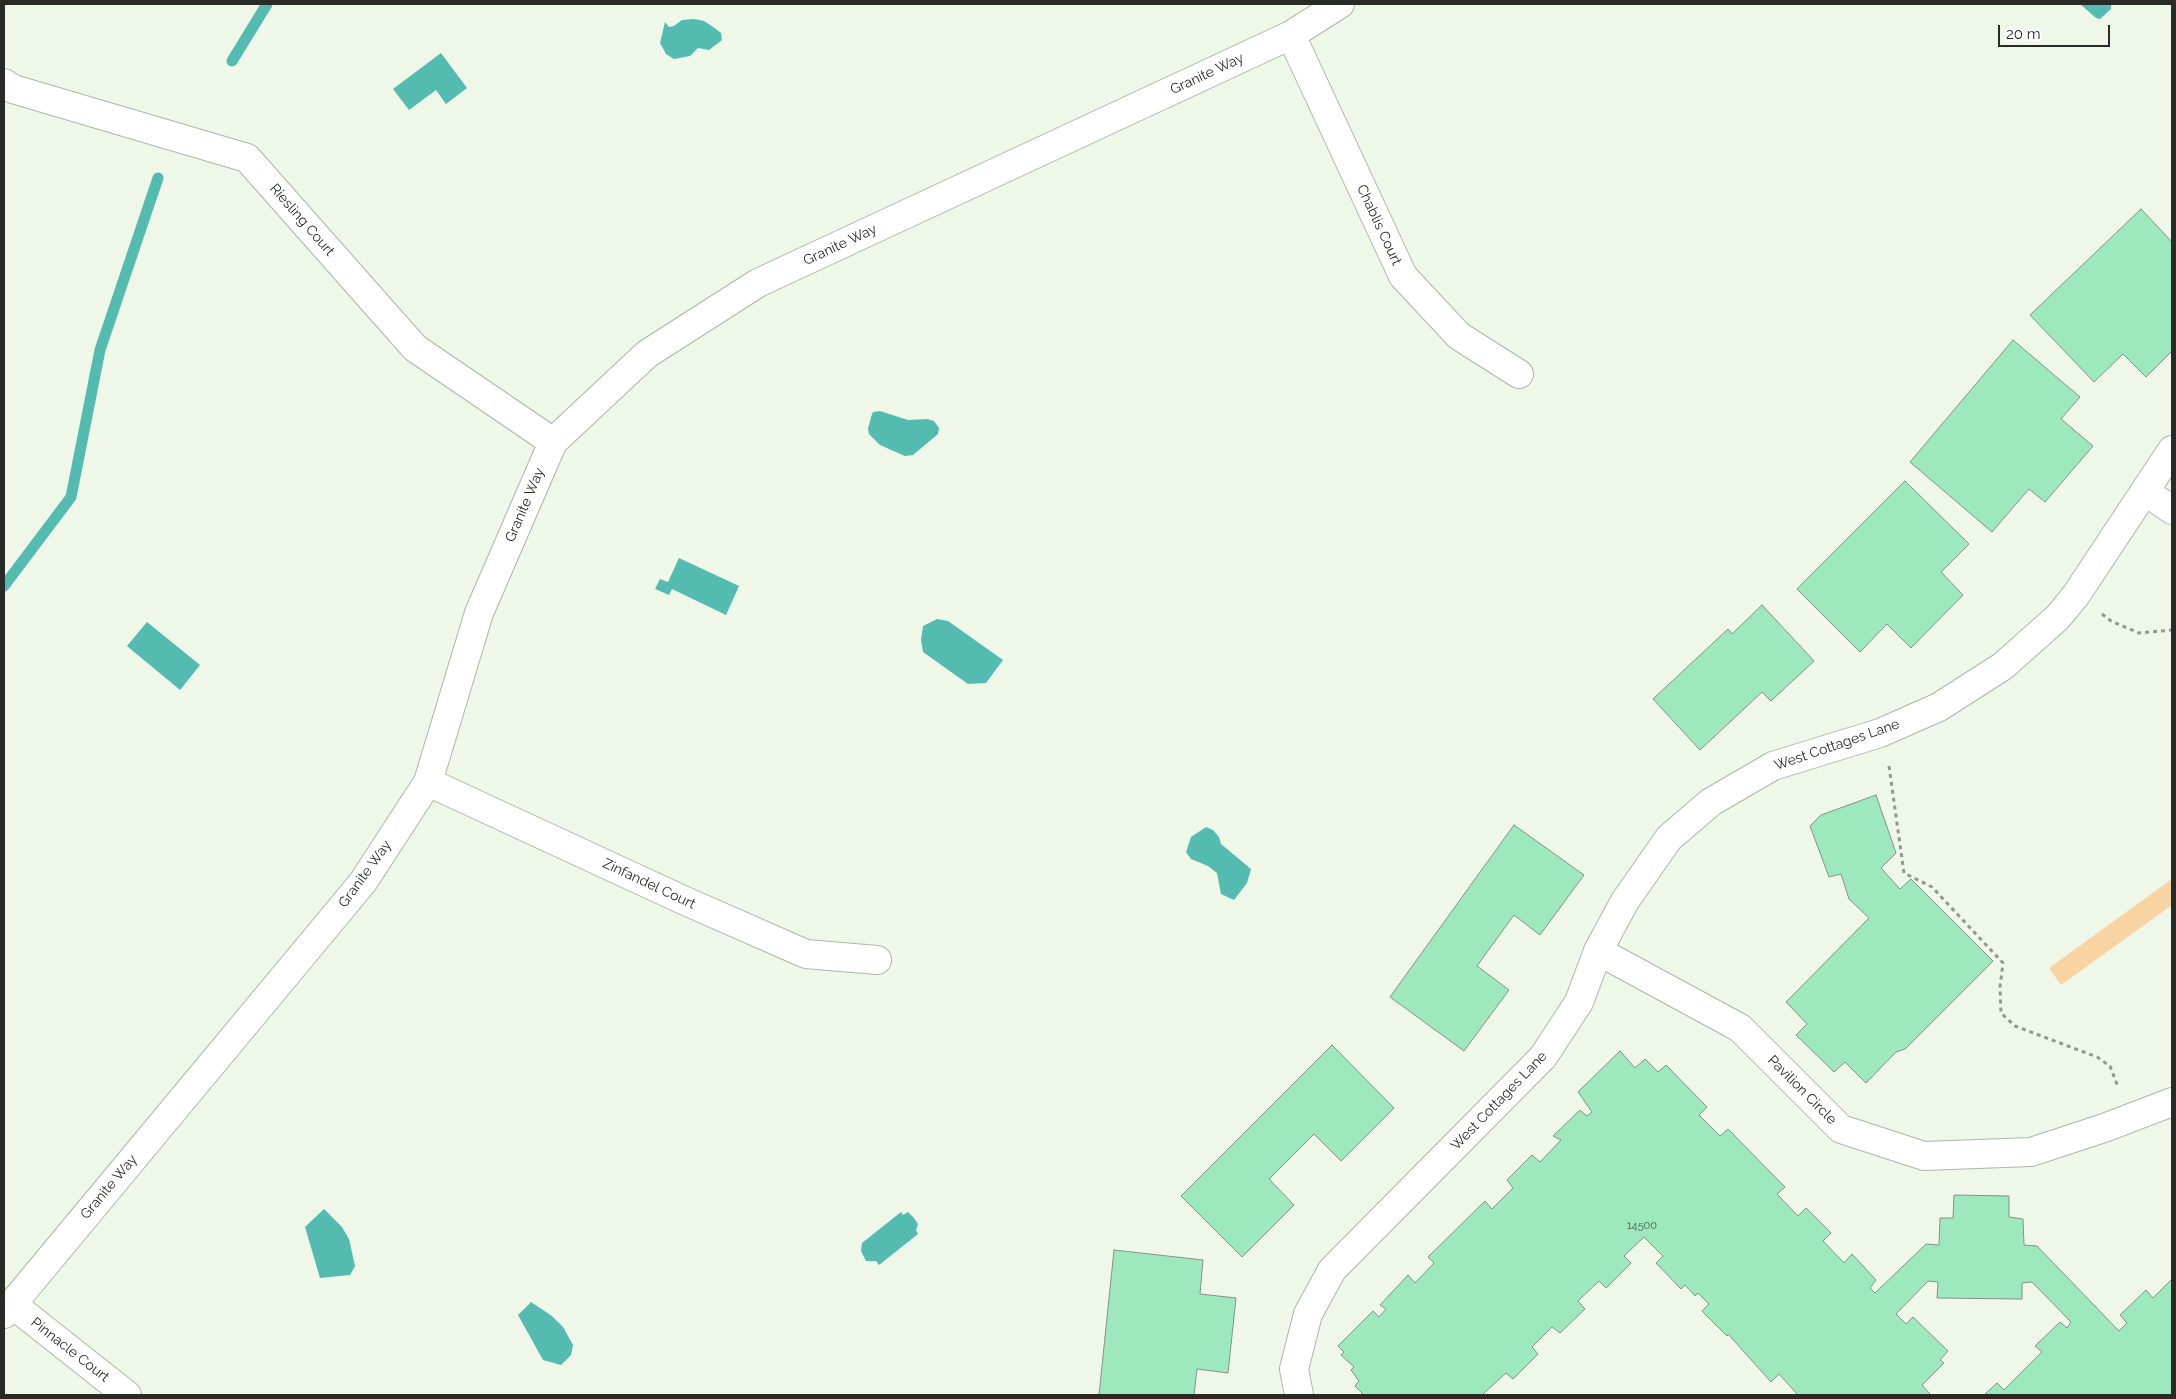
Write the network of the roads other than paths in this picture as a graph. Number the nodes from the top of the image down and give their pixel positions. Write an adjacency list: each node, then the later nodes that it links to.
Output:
1 (1340, 4): 2 (street, Granite Way)
2 (1291, 35): 4 (street, Chablis Court); 5 (street, Granite Way)
3 (4, 83): 5 (street, Riesling Court)
4 (1519, 374)
5 (552, 442): 9 (street, Granite Way)
6 (2172, 450): 7 (street, West Cottages Lane)
7 (2146, 492): 8 (street); 10 (street, West Cottages Lane)
8 (2172, 510)
9 (428, 782): 11 (street, Zinfandel Court); 13 (street, Granite Way)
10 (1598, 951): 12 (street, Pavilion Circle); 15 (street, West Cottages Lane)
11 (877, 960)
12 (2172, 1102)
13 (8, 1309): 14 (street, Pinnacle Court)
14 (127, 1395)
15 (1299, 1395)

